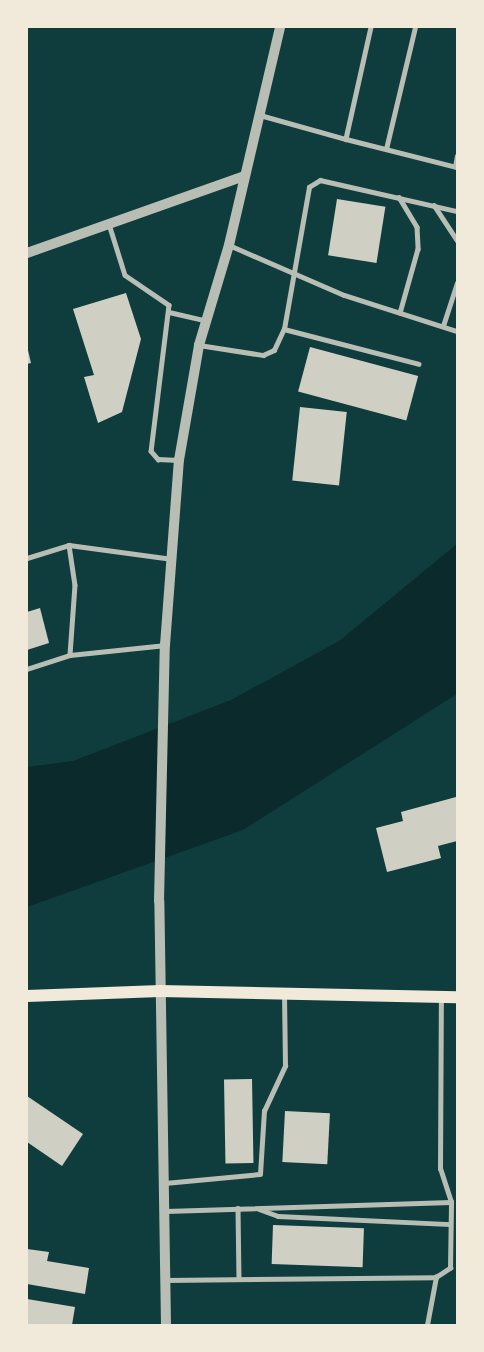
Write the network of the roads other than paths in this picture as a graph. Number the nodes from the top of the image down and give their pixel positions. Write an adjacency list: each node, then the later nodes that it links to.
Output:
1 (280, 27): 4 (street)
2 (371, 27): 5 (lane)
3 (415, 27): 6 (lane)
4 (260, 115): 5 (lane); 9 (street)
5 (346, 139): 6 (lane)
6 (386, 149): 8 (lane)
7 (457, 156): 8 (lane)
8 (456, 167)
9 (245, 176): 13 (street); 15 (street)
10 (399, 197): 11 (lane); 17 (lane); 20 (lane)
11 (434, 205): 12 (lane); 14 (lane)
12 (457, 211)
13 (109, 224): 16 (street); 19 (lane)
14 (457, 240)
15 (229, 245): 17 (lane); 21 (street)
16 (27, 253)
17 (295, 275): 20 (lane); 23 (lane)
18 (457, 282): 22 (lane)
19 (169, 312): 21 (lane); 27 (lane)
20 (400, 313): 22 (lane)
21 (208, 321): 25 (street)
22 (443, 326): 24 (lane)
23 (284, 329): 25 (lane); 26 (lane)
24 (457, 331)
25 (200, 345): 27 (street)
26 (419, 364)
27 (179, 460): 30 (street)
28 (69, 545): 29 (lane); 30 (lane); 32 (lane)
29 (27, 558)
30 (172, 559): 31 (street)
31 (165, 645): 32 (lane); 34 (street)
32 (70, 655): 33 (lane)
33 (27, 669)
34 (160, 992): 35 (main road); 36 (main road); 39 (street)
35 (284, 994): 37 (main road); 39 (lane)
36 (27, 996)
37 (441, 997): 38 (main road); 40 (lane)
38 (457, 997)
39 (163, 1183): 43 (street)
40 (451, 1202): 42 (lane); 44 (lane)
41 (238, 1208): 42 (lane); 43 (lane); 46 (lane)
42 (257, 1208): 44 (lane)
43 (163, 1211): 47 (street)
44 (450, 1224): 45 (lane)
45 (436, 1277): 46 (lane); 49 (lane)
46 (239, 1278): 47 (lane)
47 (165, 1280): 48 (street)
48 (166, 1325)
49 (427, 1325)

